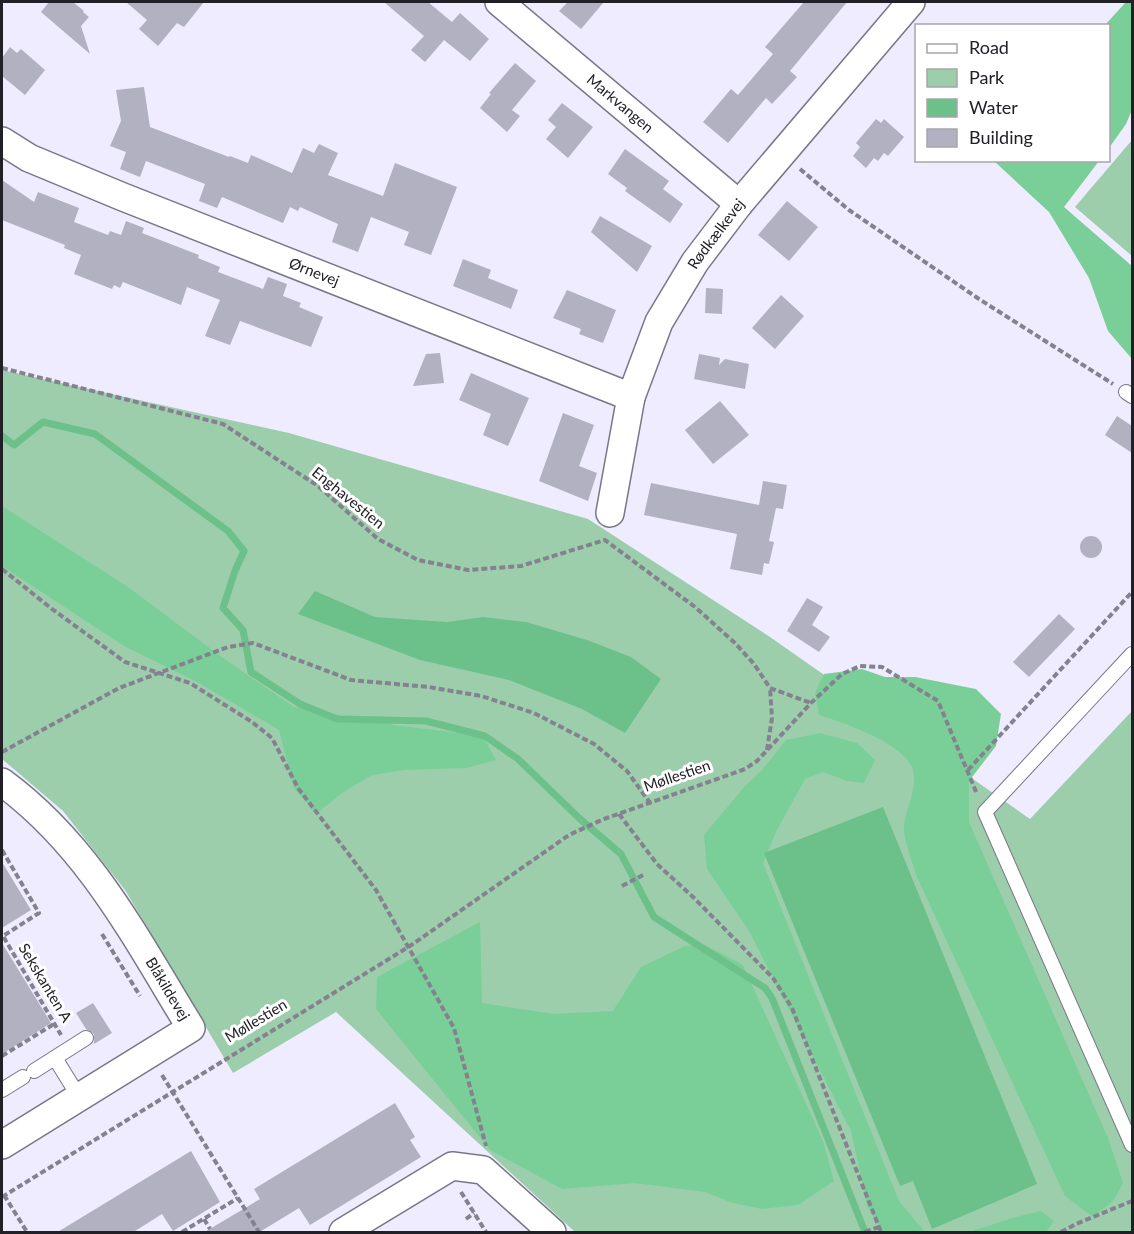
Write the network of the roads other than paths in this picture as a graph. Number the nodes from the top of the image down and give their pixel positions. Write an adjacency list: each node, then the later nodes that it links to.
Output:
1 (911, 2): 4 (street, Rødkælkevej)
2 (506, 4): 4 (street, Markvangen)
3 (2, 141): 5 (street, Ørnevej)
4 (739, 204): 5 (street, Rødkælkevej)
5 (631, 397): 6 (street, Rødkælkevej)
6 (610, 513)
7 (1132, 654): 14 (lane)
8 (2, 782): 12 (street, Blåkildevej)
9 (86, 1038): 10 (lane)
10 (55, 1058): 11 (lane); 12 (lane)
11 (2, 1090)
12 (79, 1097): 13 (street, Blåkildevej)
13 (2, 1145)
14 (1132, 1145)
15 (343, 1233): 16 (street)
16 (552, 1233)

